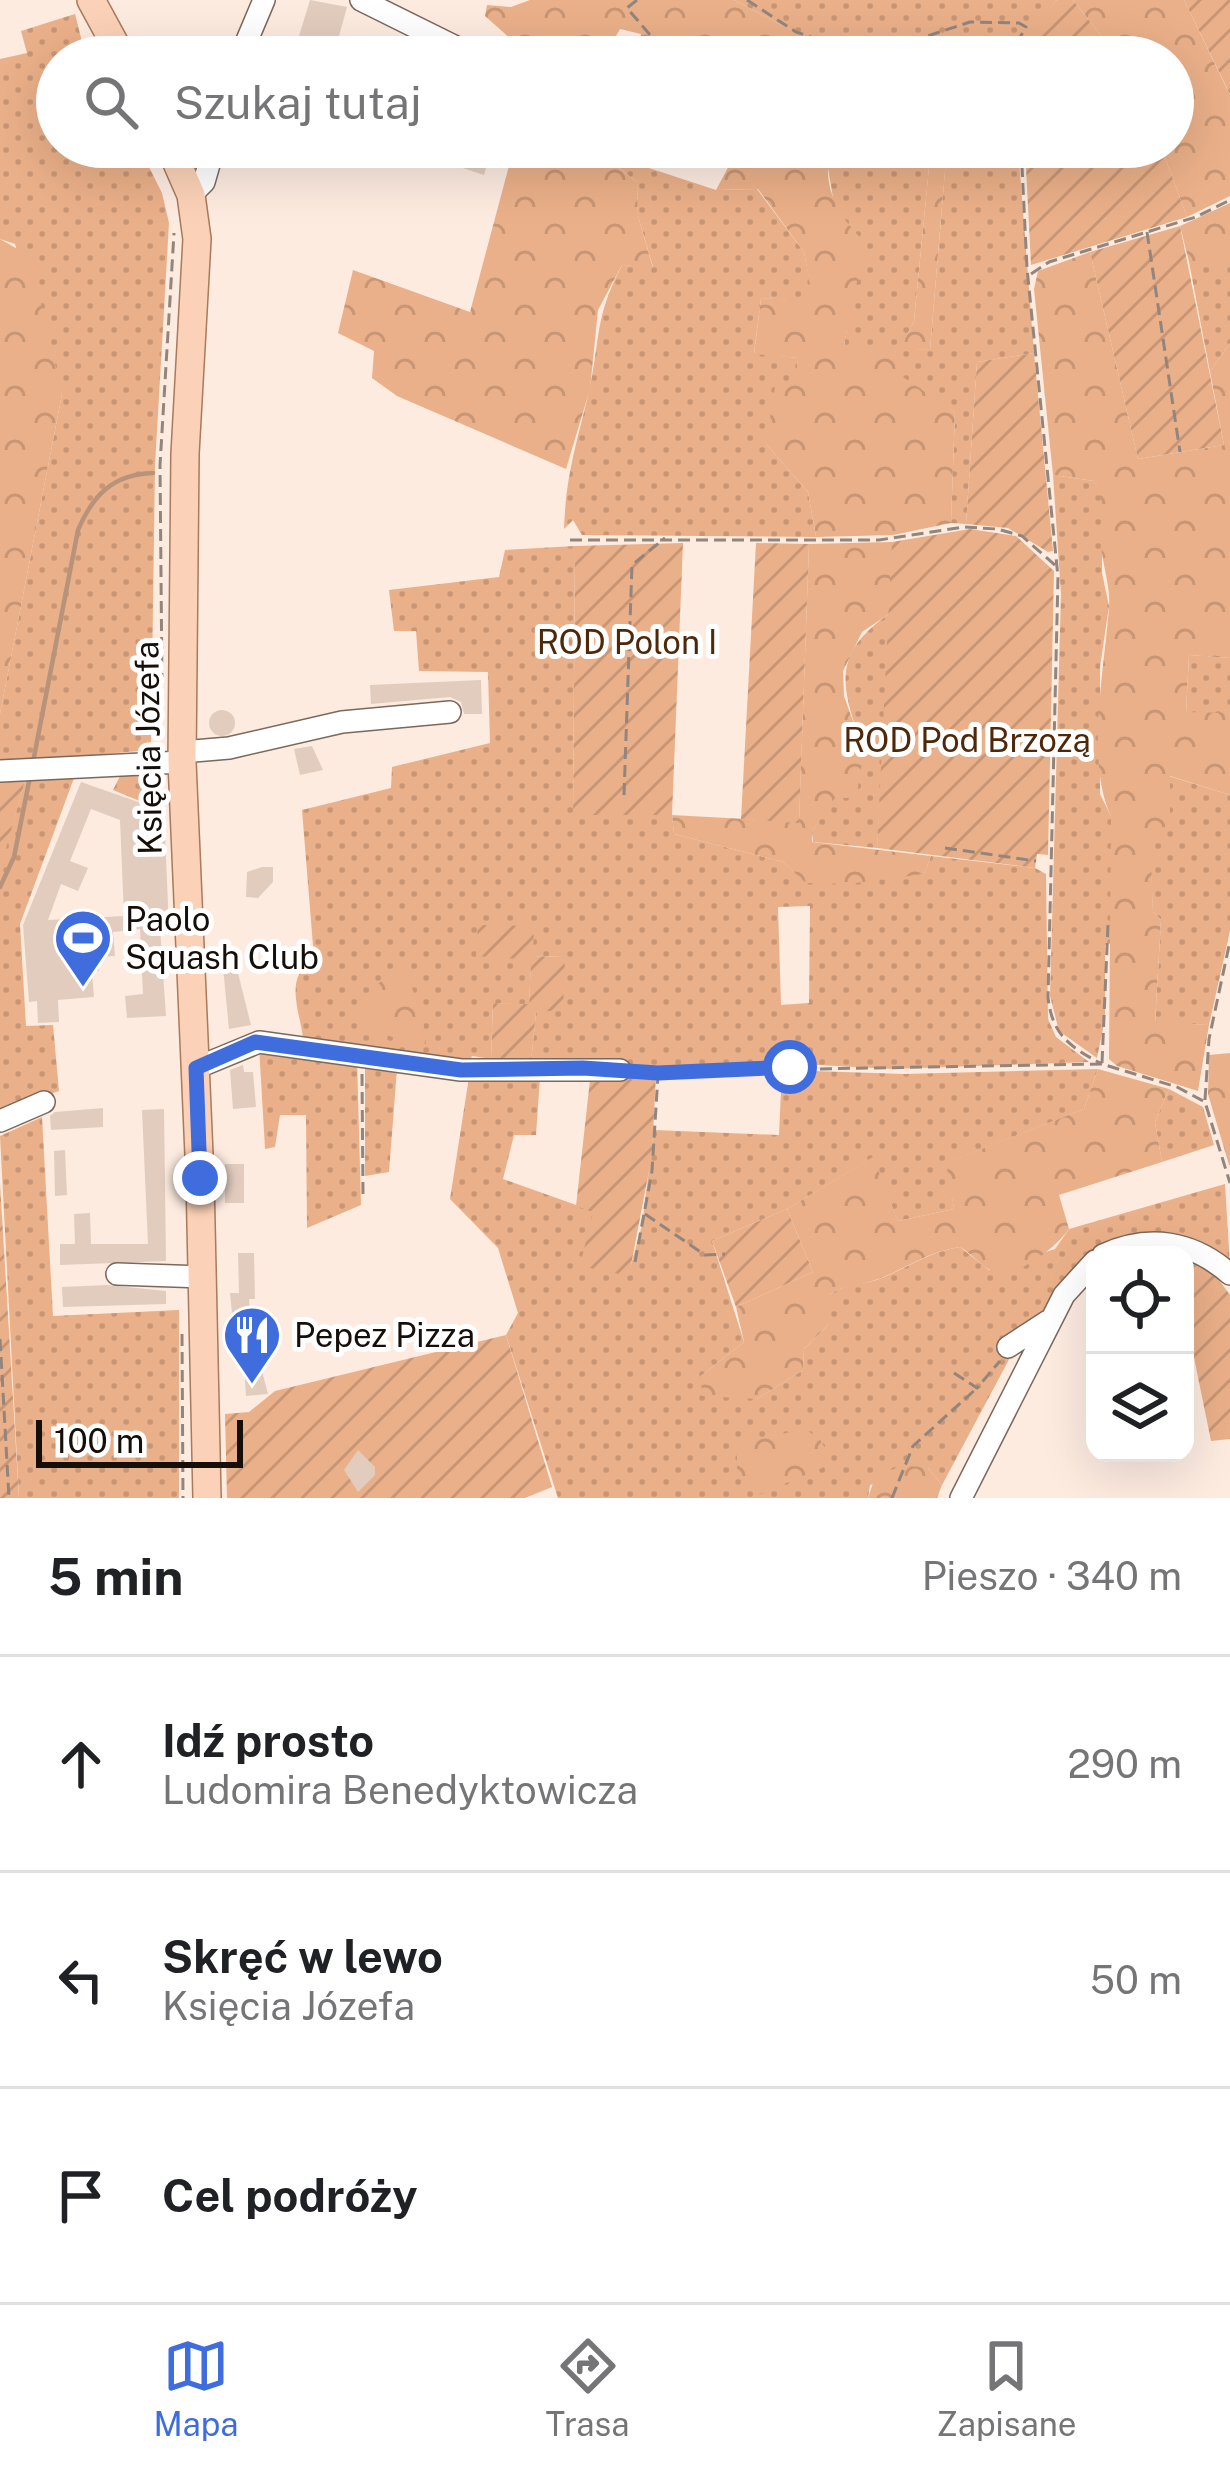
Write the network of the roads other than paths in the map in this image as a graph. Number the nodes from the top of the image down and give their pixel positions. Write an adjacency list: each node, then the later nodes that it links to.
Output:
1 (92, 0): 4 (main road)
2 (264, 0): 5 (street)
3 (361, 0): 6 (street)
4 (111, 36)
5 (249, 36)
6 (434, 36)
7 (179, 168): 9 (main road, Księcia Józefa)
8 (208, 168): 9 (street)
9 (191, 195): 11 (main road, Księcia Józefa)
10 (450, 712): 11 (street)
11 (182, 757): 12 (street); 13 (main road, Księcia Józefa)
12 (0, 771)
13 (196, 1068): 14 (street); 23 (main road, Księcia Józefa)
14 (620, 1070)
15 (44, 1102): 16 (street)
16 (0, 1121)
17 (1128, 1246): 18 (street)
18 (1181, 1246)
19 (1194, 1251): 22 (street)
20 (1086, 1269): 24 (street)
21 (117, 1274): 23 (street)
22 (1230, 1274)
23 (203, 1277): 26 (main road, Księcia Józefa)
24 (1052, 1318): 25 (street); 27 (street)
25 (1008, 1347)
26 (206, 1498)
27 (961, 1498)

